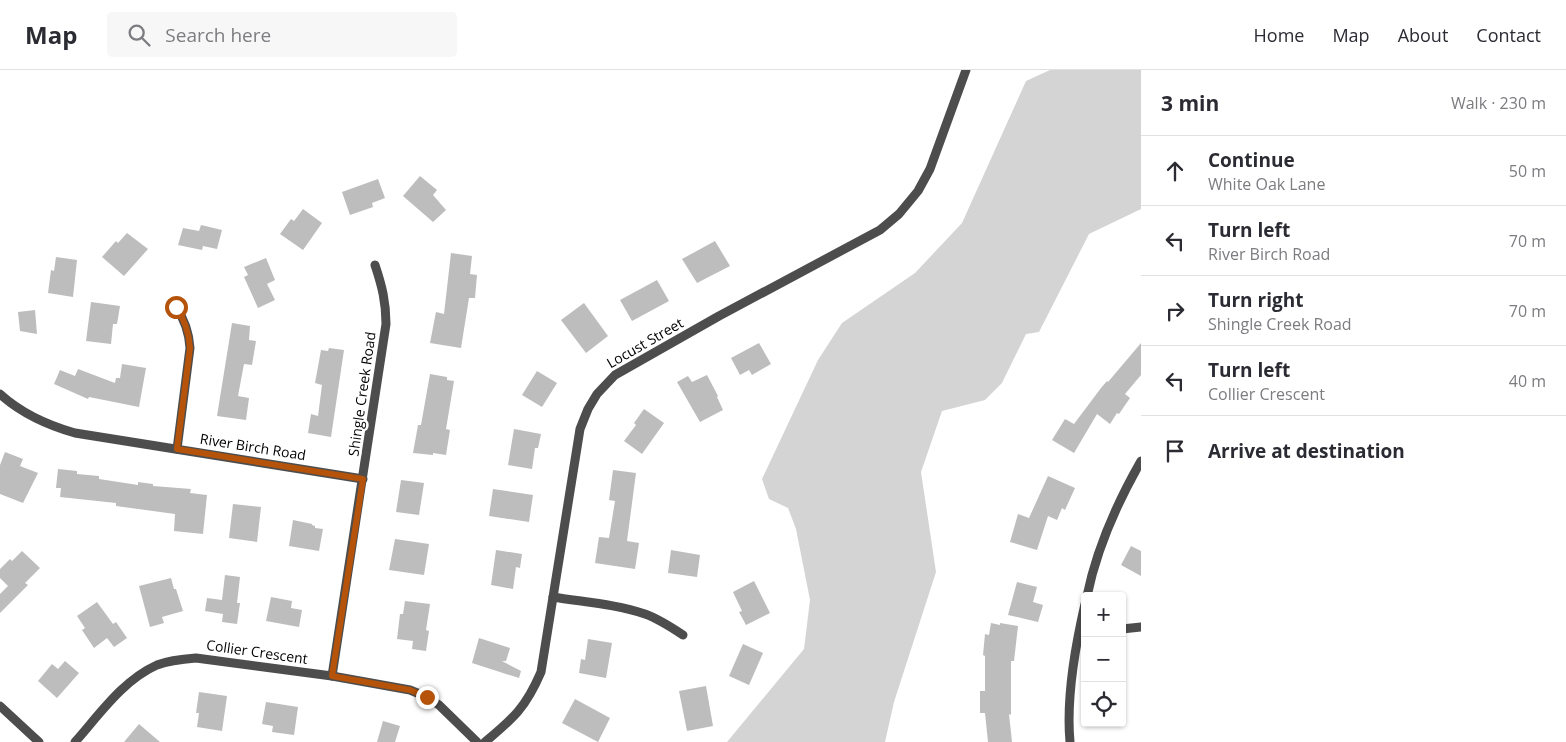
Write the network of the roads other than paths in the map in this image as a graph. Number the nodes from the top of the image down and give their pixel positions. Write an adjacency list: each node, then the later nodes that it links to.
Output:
1 (966, 70): 9 (street, Locust Street)
2 (375, 265): 7 (street, Shingle Creek Road)
3 (176, 307): 5 (street)
4 (0, 394): 5 (street, River Birch Road)
5 (177, 449): 7 (street, River Birch Road)
6 (1141, 460): 8 (street)
7 (363, 479): 14 (street, Shingle Creek Road)
8 (1088, 592)
9 (553, 598): 12 (street); 19 (street, Locust Street)
10 (1141, 627): 11 (street)
11 (1126, 629)
12 (683, 635)
13 (1081, 636): 20 (street)
14 (332, 676): 17 (street, Collier Crescent); 18 (street, Collier Crescent)
15 (0, 706): 16 (street)
16 (39, 742)
17 (75, 742)
18 (477, 742)
19 (485, 742)
20 (1070, 742)

